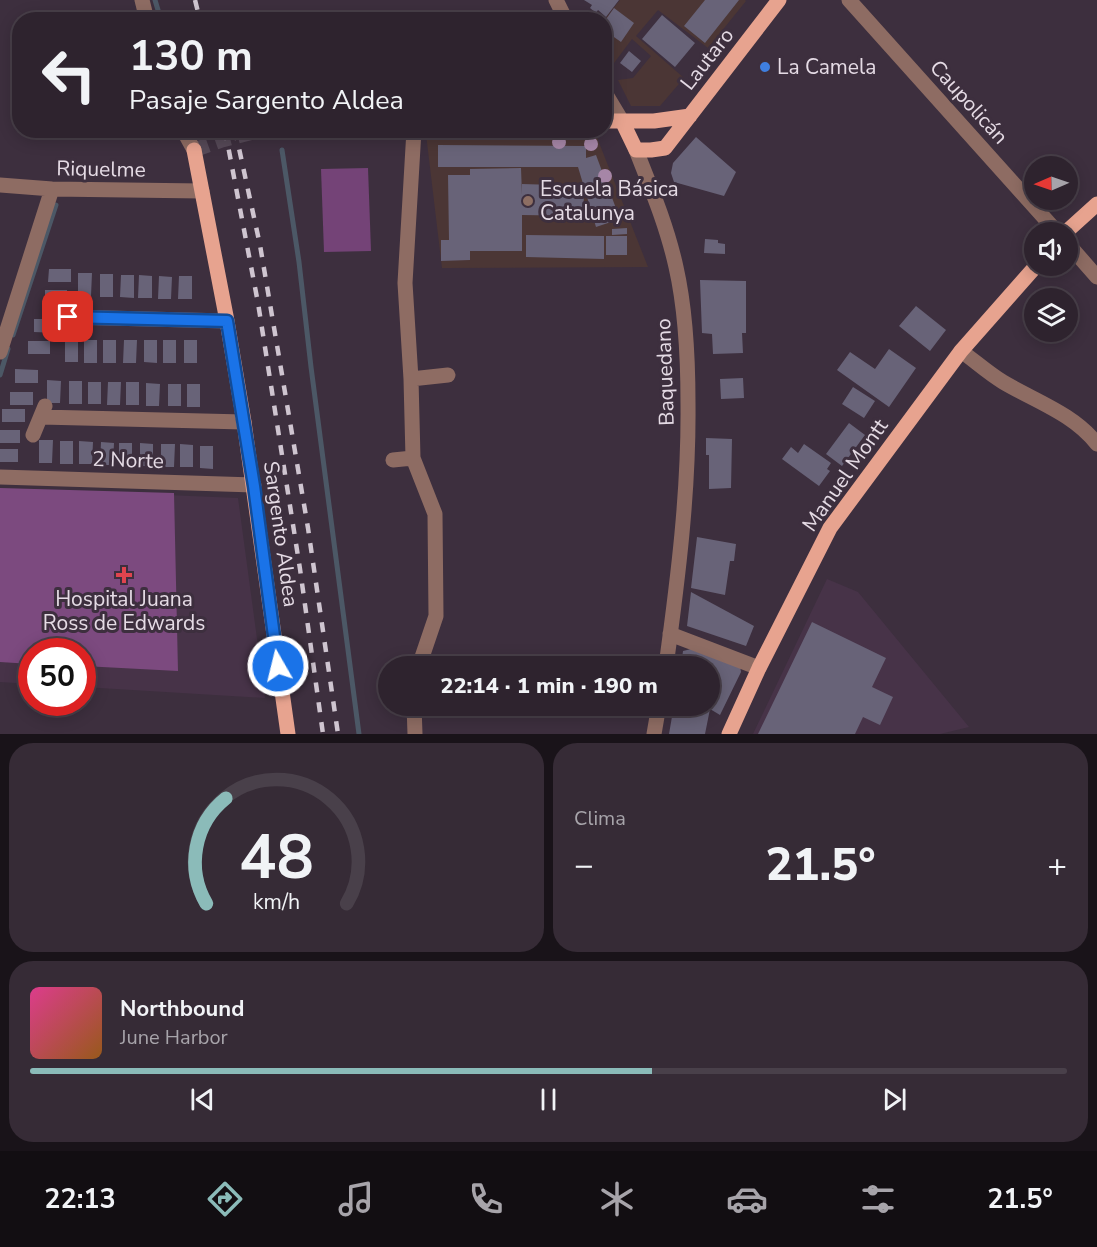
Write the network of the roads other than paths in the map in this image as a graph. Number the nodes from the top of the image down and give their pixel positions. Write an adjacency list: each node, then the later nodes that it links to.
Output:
1 (779, 0): 4 (main road, Lautaro)
2 (849, 0): 15 (street, Caupolicán)
3 (612, 104): 6 (street, Baquedano)
4 (690, 116): 6 (main road, Lautaro); 10 (main road, Lautaro)
5 (612, 121): 6 (main road)
6 (622, 121): 10 (main road, Baquedano)
7 (187, 138): 9 (street, Sargento Aldea)
8 (414, 138): 26 (street)
9 (194, 150): 13 (main road, Sargento Aldea)
10 (636, 150): 34 (street, Baquedano)
11 (0, 185): 12 (street, Riquelme)
12 (51, 189): 13 (street, Riquelme); 20 (street)
13 (202, 191): 22 (main road, Sargento Aldea)
14 (1097, 204): 16 (main road)
15 (1049, 222)
16 (1077, 222)
17 (1078, 255): 19 (street)
18 (1027, 276): 23 (main road, Manuel Montt)
19 (1097, 277)
20 (6, 312): 24 (street)
21 (68, 317): 22 (street)
22 (227, 321): 27 (main road, Sargento Aldea)
23 (961, 351): 29 (street); 37 (main road, Manuel Montt)
24 (0, 352)
25 (448, 375): 26 (street)
26 (411, 379): 30 (street)
27 (244, 422): 28 (street); 33 (main road, Sargento Aldea)
28 (33, 435)
29 (1097, 444)
30 (413, 458): 31 (street); 35 (street)
31 (393, 460)
32 (0, 477): 33 (street, 2 Norte)
33 (254, 486): 40 (main road, Sargento Aldea)
34 (670, 634): 36 (street, Baquedano); 37 (street)
35 (422, 656)
36 (667, 656)
37 (759, 668): 43 (main road, Manuel Montt)
38 (414, 716): 41 (street)
39 (657, 716): 42 (street)
40 (288, 734)
41 (415, 734)
42 (654, 734)
43 (729, 734)

